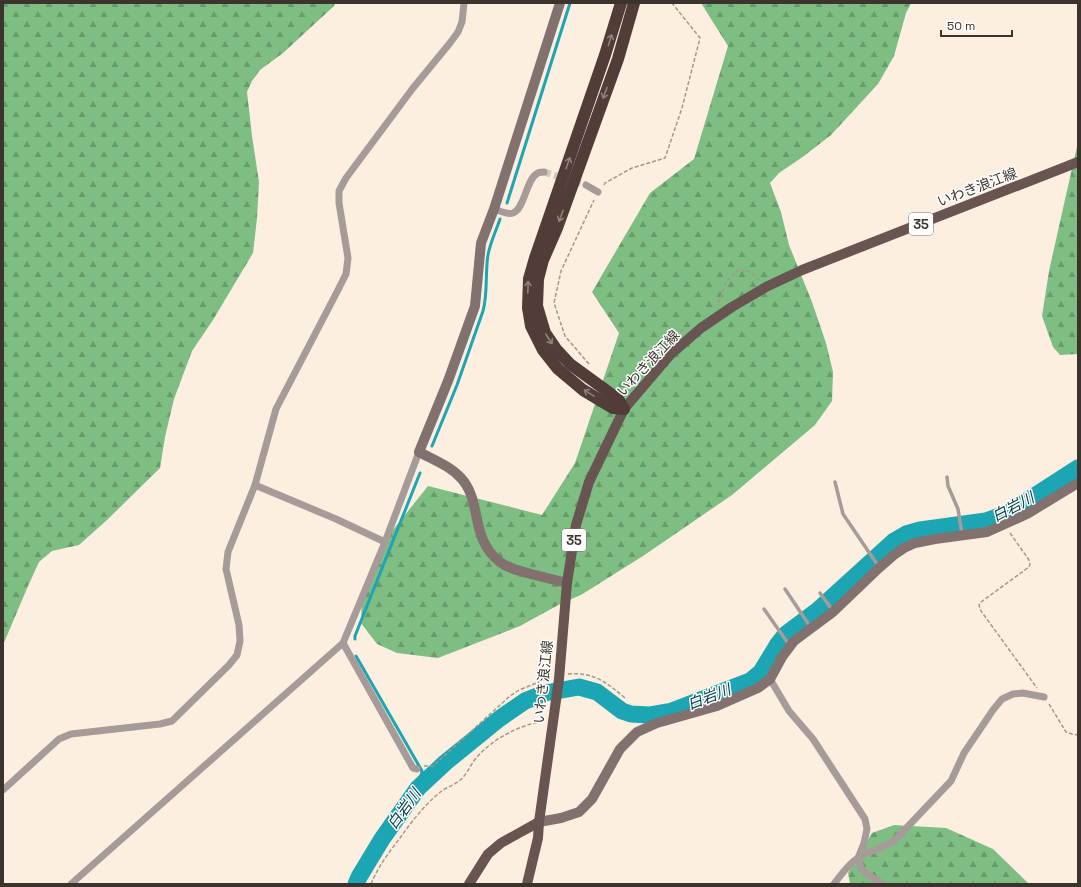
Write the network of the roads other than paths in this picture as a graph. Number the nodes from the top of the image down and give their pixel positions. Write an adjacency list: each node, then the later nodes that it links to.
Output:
1 (464, 3): 15 (street)
2 (560, 3): 9 (street)
3 (621, 3): 10 (highway, one-way to 3)
4 (634, 3): 10 (highway, one-way to 10)
5 (1078, 162): 10 (main road, いわき浪江線 / 35)
6 (544, 172): 9 (street)
7 (586, 185): 8 (street)
8 (598, 192)
9 (494, 209): 11 (street)
10 (624, 409): 19 (main road, いわき浪江線 / 35)
11 (419, 452): 17 (street); 19 (street)
12 (947, 477): 16 (lane)
13 (835, 482): 18 (lane)
14 (1078, 483): 16 (street)
15 (255, 485): 17 (street); 32 (street)
16 (962, 534): 18 (street)
17 (385, 542): 25 (street)
18 (878, 566): 23 (street)
19 (566, 583): 33 (main road, いわき浪江線 / 35)
20 (785, 589): 24 (lane)
21 (820, 593): 23 (lane)
22 (764, 609): 26 (lane)
23 (831, 609): 24 (street)
24 (810, 626): 26 (street)
25 (343, 643): 31 (street); 35 (street)
26 (789, 644): 27 (street)
27 (770, 679): 30 (street); 34 (street)
28 (711, 690): 30 (lane)
29 (1044, 697): 34 (street)
30 (716, 703): 33 (street)
31 (420, 767)
32 (3, 790)
33 (539, 822): 36 (main road); 37 (main road, いわき浪江線 / 35)
34 (858, 858): 38 (street); 39 (street)
35 (71, 884)
36 (469, 884)
37 (527, 884)
38 (834, 884)
39 (883, 884)

